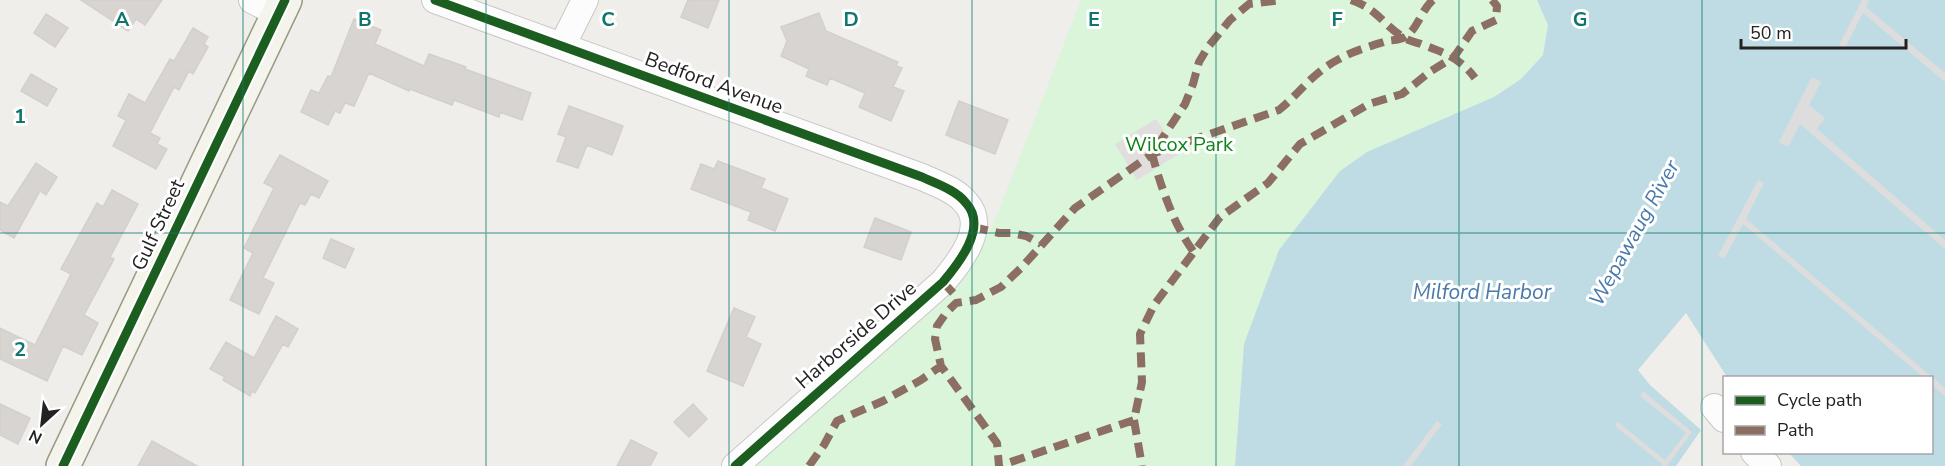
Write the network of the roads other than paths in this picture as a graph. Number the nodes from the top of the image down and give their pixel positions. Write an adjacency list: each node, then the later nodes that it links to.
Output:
1 (435, 0): 4 (street, Bedford Avenue)
2 (585, 0): 4 (street)
3 (272, 5): 7 (main road, Gulf Street)
4 (562, 46): 5 (street, Bedford Avenue)
5 (971, 213): 8 (street, Harborside Drive)
6 (1755, 454): 9 (street)
7 (63, 466)
8 (735, 466)
9 (1768, 466)

